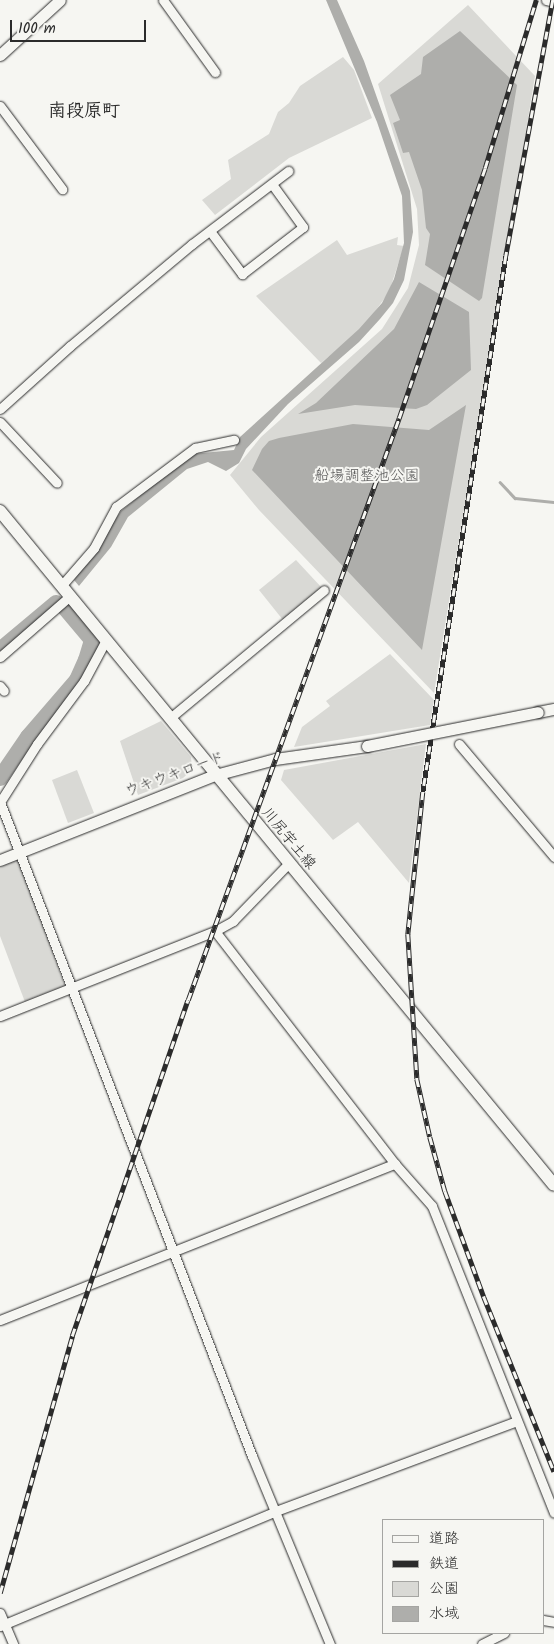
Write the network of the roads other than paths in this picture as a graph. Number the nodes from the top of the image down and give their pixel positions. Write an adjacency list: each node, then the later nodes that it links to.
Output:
1 (60, 0): 5 (street)
2 (163, 0): 6 (street)
3 (546, 0): 4 (street)
4 (554, 2)
5 (0, 55)
6 (215, 72)
7 (0, 106): 10 (street)
8 (288, 172): 9 (street)
9 (272, 184): 11 (street); 11 (street)
10 (62, 189)
11 (210, 231): 12 (street)
12 (0, 409)
13 (0, 422): 15 (street)
14 (234, 440): 17 (street)
15 (57, 483)
16 (0, 511): 17 (main road, 川尻宇土線)
17 (62, 585): 19 (main road, 川尻宇土線)
18 (324, 590): 23 (street)
19 (70, 596): 20 (main road, 川尻宇土線); 21 (street)
20 (106, 640): 23 (main road, 川尻宇土線); 26 (street)
21 (0, 657)
22 (554, 709): 25 (street, ウキウキロード, bridge)
23 (170, 718): 25 (main road, 川尻宇土線)
24 (459, 744): 28 (street)
25 (215, 775): 27 (street, ウキウキロード); 30 (main road, 川尻宇土線)
26 (0, 802): 27 (street)
27 (20, 851): 29 (street, ウキウキロード); 32 (street)
28 (554, 857)
29 (0, 860)
30 (288, 864): 31 (street); 35 (main road, 川尻宇土線)
31 (215, 931): 32 (street); 34 (street)
32 (70, 988): 33 (street); 36 (street)
33 (0, 1016)
34 (395, 1164): 36 (street); 38 (street)
35 (554, 1185)
36 (174, 1251): 37 (street); 39 (street)
37 (0, 1320)
38 (517, 1421): 39 (street); 40 (street)
39 (276, 1511): 42 (street); 45 (street)
40 (554, 1513)
41 (0, 1613): 42 (street)
42 (2, 1625): 44 (street)
43 (502, 1634): 46 (street)
44 (12, 1644)
45 (330, 1644)
46 (482, 1644)

